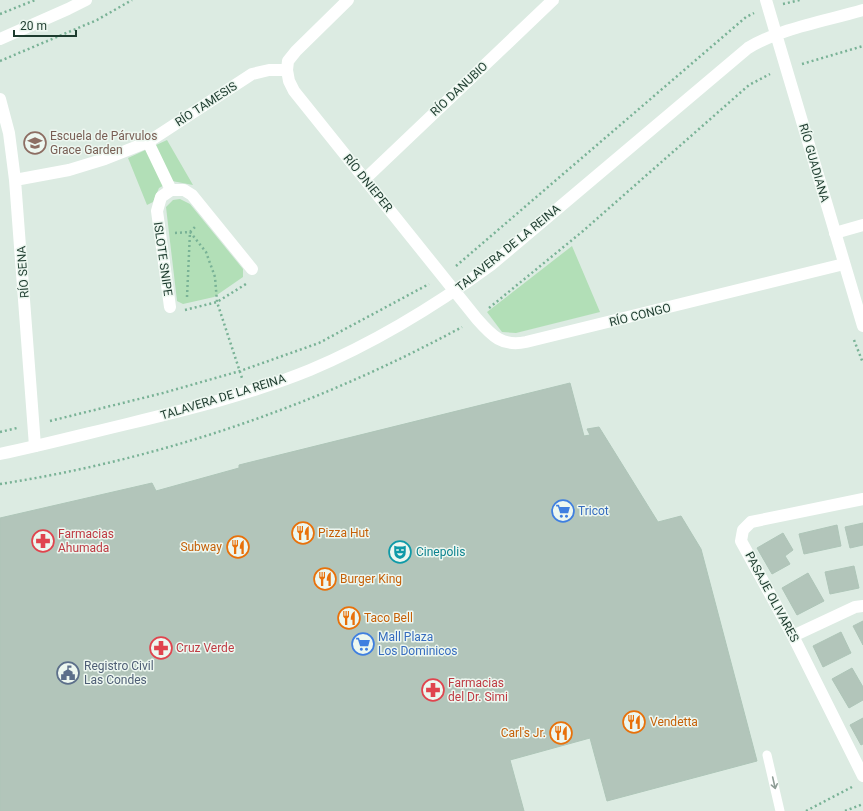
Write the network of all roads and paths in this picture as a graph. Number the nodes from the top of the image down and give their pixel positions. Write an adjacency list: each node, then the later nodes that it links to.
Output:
1 (35, 0): 9 (path)
2 (86, 0): 7 (street)
3 (132, 0): 12 (path)
4 (348, 0): 13 (street)
5 (554, 0): 16 (street, RÍO DANUBIO)
6 (768, 4): 10 (street, RÍO GUADIANA); 26 (path)
7 (66, 5): 11 (street)
8 (863, 10): 10 (street, TALAVERA DE LA REINA)
9 (0, 14)
10 (776, 34): 22 (street, RÍO GUADIANA); 27 (street, TALAVERA DE LA REINA)
11 (0, 38)
12 (0, 61)
13 (287, 70): 15 (street, RÍO TAMESIS); 16 (street, RÍO DNIEPER)
14 (0, 99): 17 (street, RÍO SENA)
15 (148, 142): 17 (street, RÍO TAMESIS); 18 (street)
16 (365, 179): 26 (street, RÍO DNIEPER)
17 (15, 180): 36 (street, RÍO SENA)
18 (171, 190): 19 (street); 23 (street, ISLOTE SNIPE)
19 (208, 215): 21 (path); 25 (street)
20 (863, 226): 22 (street)
21 (190, 232): 23 (path); 28 (path); 29 (path)
22 (834, 233): 24 (street, RÍO GUADIANA)
23 (160, 235): 31 (street, ISLOTE SNIPE)
24 (844, 264): 27 (street, RÍO CONGO); 33 (street, RÍO GUADIANA)
25 (252, 269): 29 (path, ISLOTE SNIPE)
26 (443, 276): 27 (street, RÍO DNIEPER); 34 (path)
27 (456, 291): 35 (street, TALAVERA DE LA REINA)
28 (186, 300)
29 (217, 302): 32 (path, ISLOTE SNIPE); 34 (path)
30 (185, 305): 32 (path)
31 (170, 307): 32 (path, ISLOTE SNIPE)
32 (184, 310)
33 (863, 326)
34 (240, 371): 35 (path); 36 (path)
35 (246, 392): 38 (street, TALAVERA DE LA REINA)
36 (34, 424): 37 (path); 38 (street, RÍO SENA)
37 (0, 432)
38 (35, 446): 39 (street, TALAVERA DE LA REINA)
39 (0, 454)
40 (863, 499): 42 (street, PASAJE OLIVARES)
41 (863, 606): 42 (street)
42 (793, 636): 44 (street, PASAJE OLIVARES)
43 (767, 755): 46 (lane, one-way to 46)
44 (860, 780): 47 (path)
45 (863, 804): 48 (path)
46 (780, 811)
47 (806, 811)
48 (846, 811)

